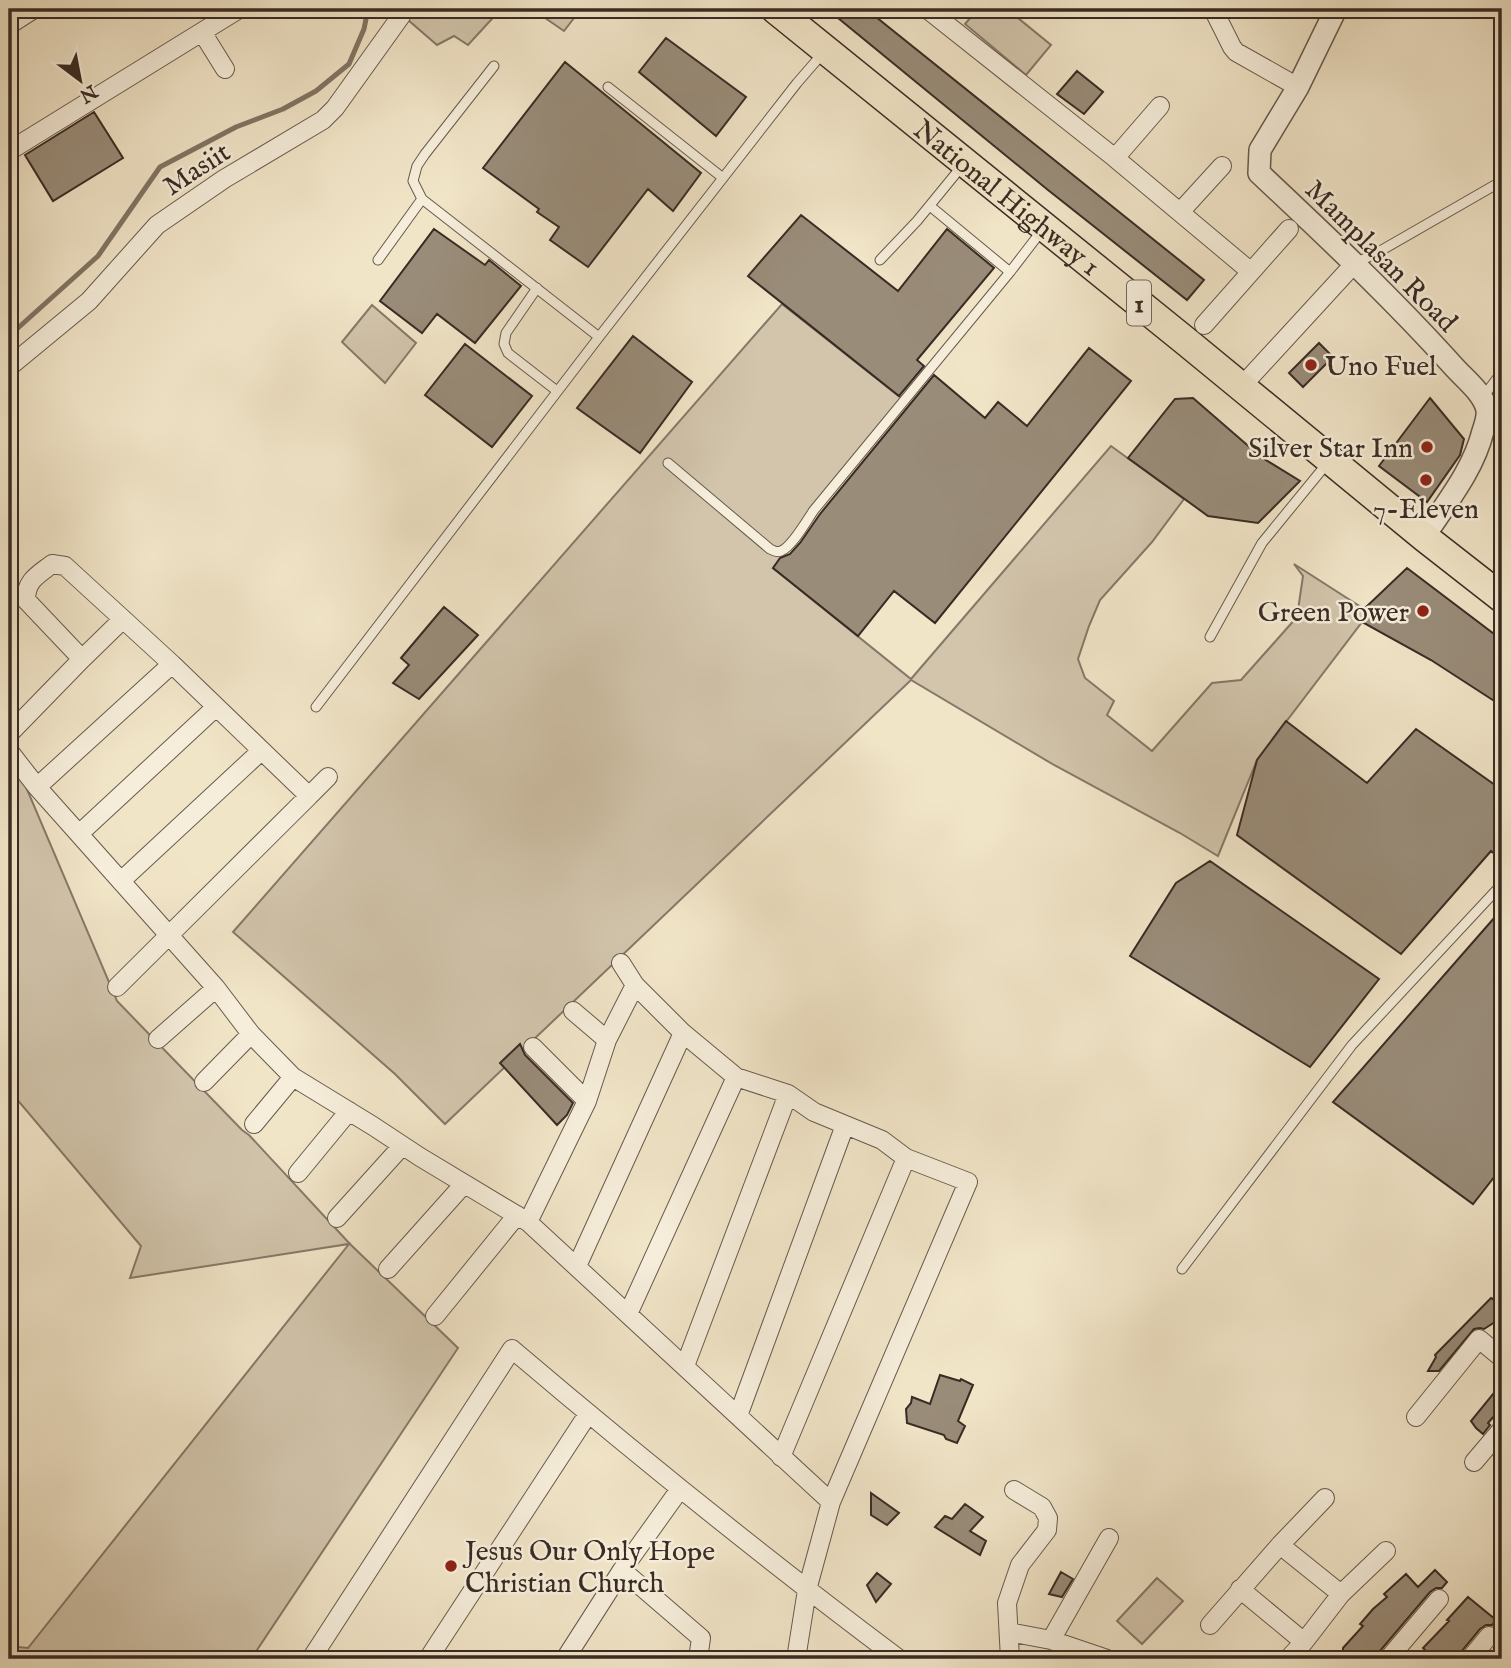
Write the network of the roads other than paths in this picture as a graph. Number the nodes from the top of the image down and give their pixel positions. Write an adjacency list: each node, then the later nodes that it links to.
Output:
1 (34, 9): 8 (street)
2 (239, 9): 9 (street)
3 (403, 9): 35 (street, Masiit)
4 (775, 9): 10 (highway, National Highway 1 / 1)
5 (1213, 9): 13 (street)
6 (1336, 9): 13 (street, Mamplasan Road)
7 (931, 10): 17 (street)
8 (9, 25)
9 (202, 32): 12 (street); 16 (street)
10 (826, 51): 18 (highway, National Highway 1 / 1); 20 (lane)
11 (494, 66): 22 (lane)
12 (225, 69)
13 (1298, 86): 29 (street, Mamplasan Road)
14 (608, 88): 20 (lane)
15 (1160, 106): 17 (street)
16 (9, 150)
17 (1115, 158): 24 (street)
18 (965, 163): 23 (lane); 25 (highway, National Highway 1 / 1)
19 (1222, 166): 24 (street)
20 (723, 177): 34 (lane)
21 (1502, 181): 29 (lane)
22 (422, 199): 27 (lane); 32 (lane)
23 (930, 206): 28 (lane); 31 (lane)
24 (1181, 211): 30 (street)
25 (1044, 227): 31 (lane); 37 (highway, National Highway 1 / 1)
26 (1289, 229): 30 (street)
27 (379, 260)
28 (880, 260)
29 (1355, 263): 37 (street); 39 (street, Mamplasan Road)
30 (1250, 271): 33 (street)
31 (1010, 272): 41 (lane)
32 (537, 288): 34 (lane); 38 (lane)
33 (1203, 325)
34 (599, 337): 38 (lane)
35 (9, 367)
36 (1502, 372): 39 (lane)
37 (1241, 387): 40 (highway, National Highway 1 / 1)
38 (558, 391): 49 (lane)
39 (1490, 404): 42 (street)
40 (1330, 460): 42 (highway, National Highway 1 / 1); 45 (lane)
41 (668, 463)
42 (1424, 537): 43 (highway, National Highway 1 / 1)
43 (1502, 598)
44 (123, 618): 46 (street); 46 (street); 47 (street)
45 (1210, 637)
46 (82, 659): 50 (street)
47 (172, 664): 48 (street); 54 (street)
48 (216, 707): 52 (street); 56 (street)
49 (316, 707)
50 (9, 734)
51 (9, 751): 54 (street)
52 (261, 751): 55 (street); 57 (street)
53 (328, 777): 55 (street)
54 (37, 788): 56 (street)
55 (309, 796): 59 (street)
56 (79, 834): 57 (street)
57 (121, 881): 59 (street)
58 (1502, 884): 86 (lane)
59 (170, 934): 62 (street); 63 (street)
60 (621, 963): 61 (street)
61 (635, 985): 65 (street); 68 (street)
62 (117, 987)
63 (216, 988): 66 (street); 67 (street)
64 (573, 1011): 68 (street)
65 (682, 1033): 71 (street); 84 (street)
66 (251, 1034): 70 (street); 72 (street)
67 (158, 1039)
68 (607, 1040): 74 (street)
69 (533, 1047): 74 (street)
70 (293, 1077): 75 (street); 76 (street)
71 (736, 1077): 73 (street); 87 (street)
72 (204, 1082)
73 (788, 1094): 77 (street); 90 (street)
74 (587, 1101): 83 (street)
75 (349, 1111): 78 (street); 80 (street)
76 (254, 1124)
77 (845, 1125): 79 (street); 92 (street)
78 (402, 1146): 81 (street); 82 (street)
79 (906, 1158): 95 (street); 100 (street)
80 (298, 1174)
81 (464, 1184): 83 (street); 85 (street)
82 (337, 1218)
83 (523, 1219): 84 (street); 88 (street)
84 (577, 1266): 87 (street)
85 (388, 1269)
86 (1182, 1269)
87 (628, 1314): 90 (street)
88 (435, 1316)
89 (1502, 1358): 93 (street)
90 (685, 1366): 92 (street)
91 (589, 1414): 97 (street); 114 (street); 115 (street)
92 (738, 1416): 95 (street)
93 (1416, 1417)
94 (1499, 1439): 96 (street)
95 (781, 1457): 100 (street)
96 (1474, 1462)
97 (680, 1489): 104 (street); 106 (street)
98 (1014, 1490): 110 (street)
99 (1325, 1498): 102 (street)
100 (831, 1502): 106 (street)
101 (1109, 1538): 112 (street)
102 (1280, 1545): 105 (street); 107 (street)
103 (1386, 1551): 107 (street)
104 (622, 1570): 116 (street); 117 (street)
105 (1240, 1589): 109 (street); 113 (street)
106 (807, 1590): 118 (street); 119 (street)
107 (1341, 1594): 113 (street)
108 (1439, 1598): 123 (street)
109 (1210, 1625)
110 (1009, 1632): 112 (street); 120 (street)
111 (1489, 1636): 124 (street)
112 (1051, 1640): 121 (street)
113 (1304, 1642): 122 (street)
114 (311, 1659)
115 (428, 1659)
116 (565, 1659)
117 (698, 1659)
118 (796, 1659)
119 (899, 1659)
120 (1010, 1659)
121 (1107, 1659)
122 (1288, 1659)
123 (1388, 1659)
124 (1470, 1659)

